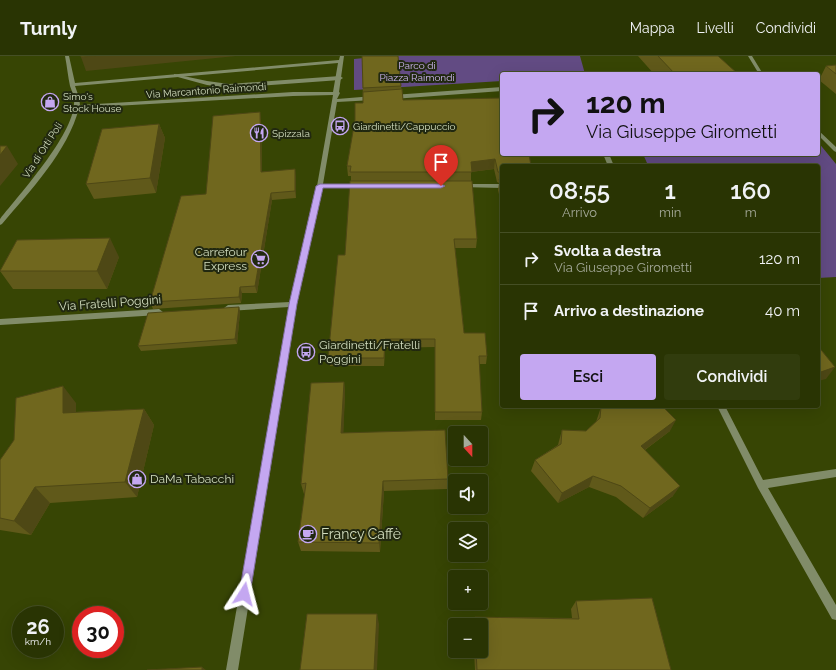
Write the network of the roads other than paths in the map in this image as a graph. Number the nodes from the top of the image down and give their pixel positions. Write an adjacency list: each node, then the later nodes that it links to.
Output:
1 (67, 56): 7 (street, Via di Orti Poli)
2 (750, 56): 4 (street)
3 (342, 58): 5 (street, Via Marcantonio Raimondi); 6 (street)
4 (760, 72)
5 (176, 75): 6 (street, Via Marcantonio Raimondi); 7 (street, Via Marcantonio Raimondi)
6 (340, 78): 9 (street)
7 (72, 85): 10 (street, Via di Orti Poli)
8 (500, 89): 9 (street, Via Marcantonio Raimondi)
9 (336, 97): 10 (street, Via Marcantonio Raimondi); 13 (street)
10 (77, 107): 17 (street, Via di Orti Poli)
11 (820, 134): 12 (street)
12 (836, 150)
13 (320, 186): 14 (street); 18 (street)
14 (367, 186)
15 (454, 186): 16 (street)
16 (500, 186)
17 (0, 223)
18 (293, 304): 19 (street); 26 (street)
19 (223, 308)
20 (167, 312): 21 (street, Via Fratelli Poggini)
21 (0, 322)
22 (722, 408): 24 (street)
23 (836, 473): 24 (street)
24 (761, 485): 25 (street)
25 (836, 615)
26 (232, 670)

